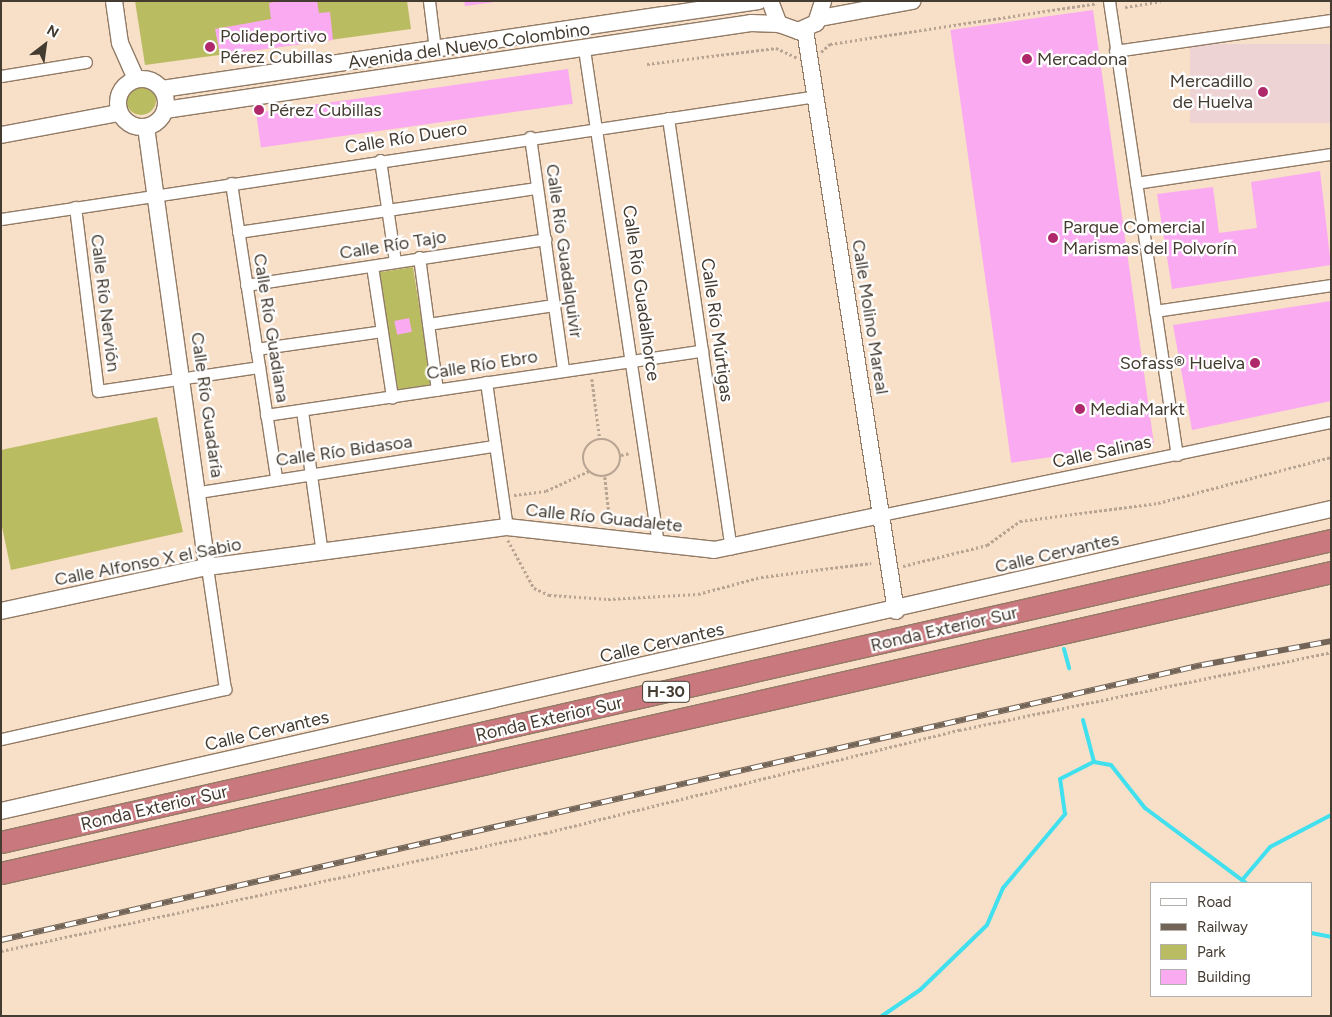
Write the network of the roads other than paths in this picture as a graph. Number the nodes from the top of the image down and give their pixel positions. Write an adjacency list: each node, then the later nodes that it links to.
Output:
1 (114, 1): 17 (street)
2 (429, 1): 12 (street)
3 (759, 1): 12 (street, Avenida del Nuevo Colombino)
4 (770, 1): 10 (street)
5 (823, 1): 8 (street)
6 (912, 1): 8 (street)
7 (1109, 1): 14 (street)
8 (820, 18): 11 (street)
9 (1331, 20): 14 (street)
10 (779, 24): 11 (street, Avenida del Nuevo Colombino); 13 (street, Avenida del Nuevo Colombino)
11 (805, 30): 19 (street, Calle Molino Mareal)
12 (435, 49): 18 (street, Avenida del Nuevo Colombino)
13 (584, 49): 20 (street, Avenida del Nuevo Colombino); 24 (street, Calle Río Guadalhorce)
14 (1115, 51): 30 (street)
15 (86, 62): 16 (street)
16 (1, 76)
17 (136, 79): 18 (street); 21 (street)
18 (162, 89): 20 (street)
19 (816, 96): 22 (street, Calle Río Duero); 65 (street, Calle Molino Mareal)
20 (165, 110): 23 (street)
21 (120, 113): 23 (street); 25 (street)
22 (668, 118): 24 (street, Calle Río Duero); 48 (street, Calle Río Múrtigas)
23 (146, 127): 32 (street, Calle Río Guadaría)
24 (596, 128): 26 (street, Calle Río Duero); 49 (street, Calle Río Guadalhorce)
25 (1, 134)
26 (530, 137): 28 (street, Calle Río Duero); 31 (street, Calle Río Guadalquivir)
27 (1331, 154): 30 (street)
28 (380, 160): 29 (street, Calle Río Duero); 34 (street)
29 (231, 183): 32 (street, Calle Río Duero); 36 (street, Calle Río Guadiana)
30 (1136, 183): 44 (street)
31 (537, 188): 34 (street); 37 (street, Calle Río Guadalquivir)
32 (156, 194): 33 (street, Calle Río Duero); 52 (street, Calle Río Guadaría)
33 (75, 207): 35 (street, Calle Río Duero); 52 (street, Calle Río Nervión)
34 (388, 210): 36 (street); 39 (street)
35 (1, 218)
36 (238, 232): 41 (street, Calle Río Guadiana)
37 (544, 239): 38 (street, Calle Río Tajo); 43 (street, Calle Río Guadalquivir)
38 (419, 257): 39 (street, Calle Río Tajo); 45 (street)
39 (395, 261): 40 (street, Calle Río Tajo)
40 (372, 266): 41 (street, Calle Río Tajo); 46 (street)
41 (246, 285): 47 (street, Calle Río Guadiana)
42 (1331, 285): 44 (street)
43 (554, 305): 45 (street); 51 (street, Calle Río Guadalquivir)
44 (1155, 311): 60 (street)
45 (428, 324): 54 (street)
46 (382, 330): 47 (street); 55 (street)
47 (256, 349): 50 (street, Calle Río Guadiana)
48 (702, 350): 49 (street, Calle Río Ebro); 69 (street, Calle Río Múrtigas)
49 (633, 359): 51 (street, Calle Río Ebro); 68 (street, Calle Río Guadalhorce)
50 (259, 367): 52 (street, Calle Río Nervión); 57 (street, Calle Río Guadiana)
51 (563, 370): 53 (street, Calle Río Ebro)
52 (183, 379): 63 (street, Calle Río Guadaría)
53 (486, 382): 54 (street, Calle Río Ebro); 59 (street)
54 (437, 390): 55 (street, Calle Río Ebro)
55 (392, 397): 56 (street, Calle Río Ebro)
56 (302, 411): 57 (street, Calle Río Ebro); 61 (street)
57 (266, 415): 62 (street, Calle Río Guadiana)
58 (1331, 422): 60 (street, Calle Salinas)
59 (494, 446): 61 (street, Calle Río Bidasoa); 66 (street)
60 (1177, 455): 65 (street, Calle Salinas)
61 (310, 475): 62 (street, Calle Río Bidasoa); 70 (street)
62 (276, 478): 63 (street, Calle Río Bidasoa)
63 (199, 492): 72 (street, Calle Río Guadaría)
64 (1331, 509): 75 (street, Calle Cervantes)
65 (881, 515): 69 (street, Calle Río Guadalete); 75 (street, Calle Molino Mareal)
66 (507, 533): 68 (street, Calle Río Guadalete); 70 (street, Calle Río Guadalete)
67 (1331, 540): 78 (highway, Ronda Exterior Sur / H-30)
68 (658, 543): 69 (street, Calle Río Guadalete)
69 (731, 548)
70 (322, 553): 71 (street, Calle Río Guadalete)
71 (304, 556): 72 (street, Calle Alfonso X el Sabio)
72 (208, 567): 74 (street, Calle Alfonso X el Sabio); 76 (street, Calle Río Guadaría)
73 (1331, 572): 79 (highway, Ronda Exterior Sur / H-30)
74 (1, 611)
75 (896, 611): 77 (street, Calle Cervantes)
76 (1, 739)
77 (1, 811)
78 (1, 842)
79 (1, 874)

